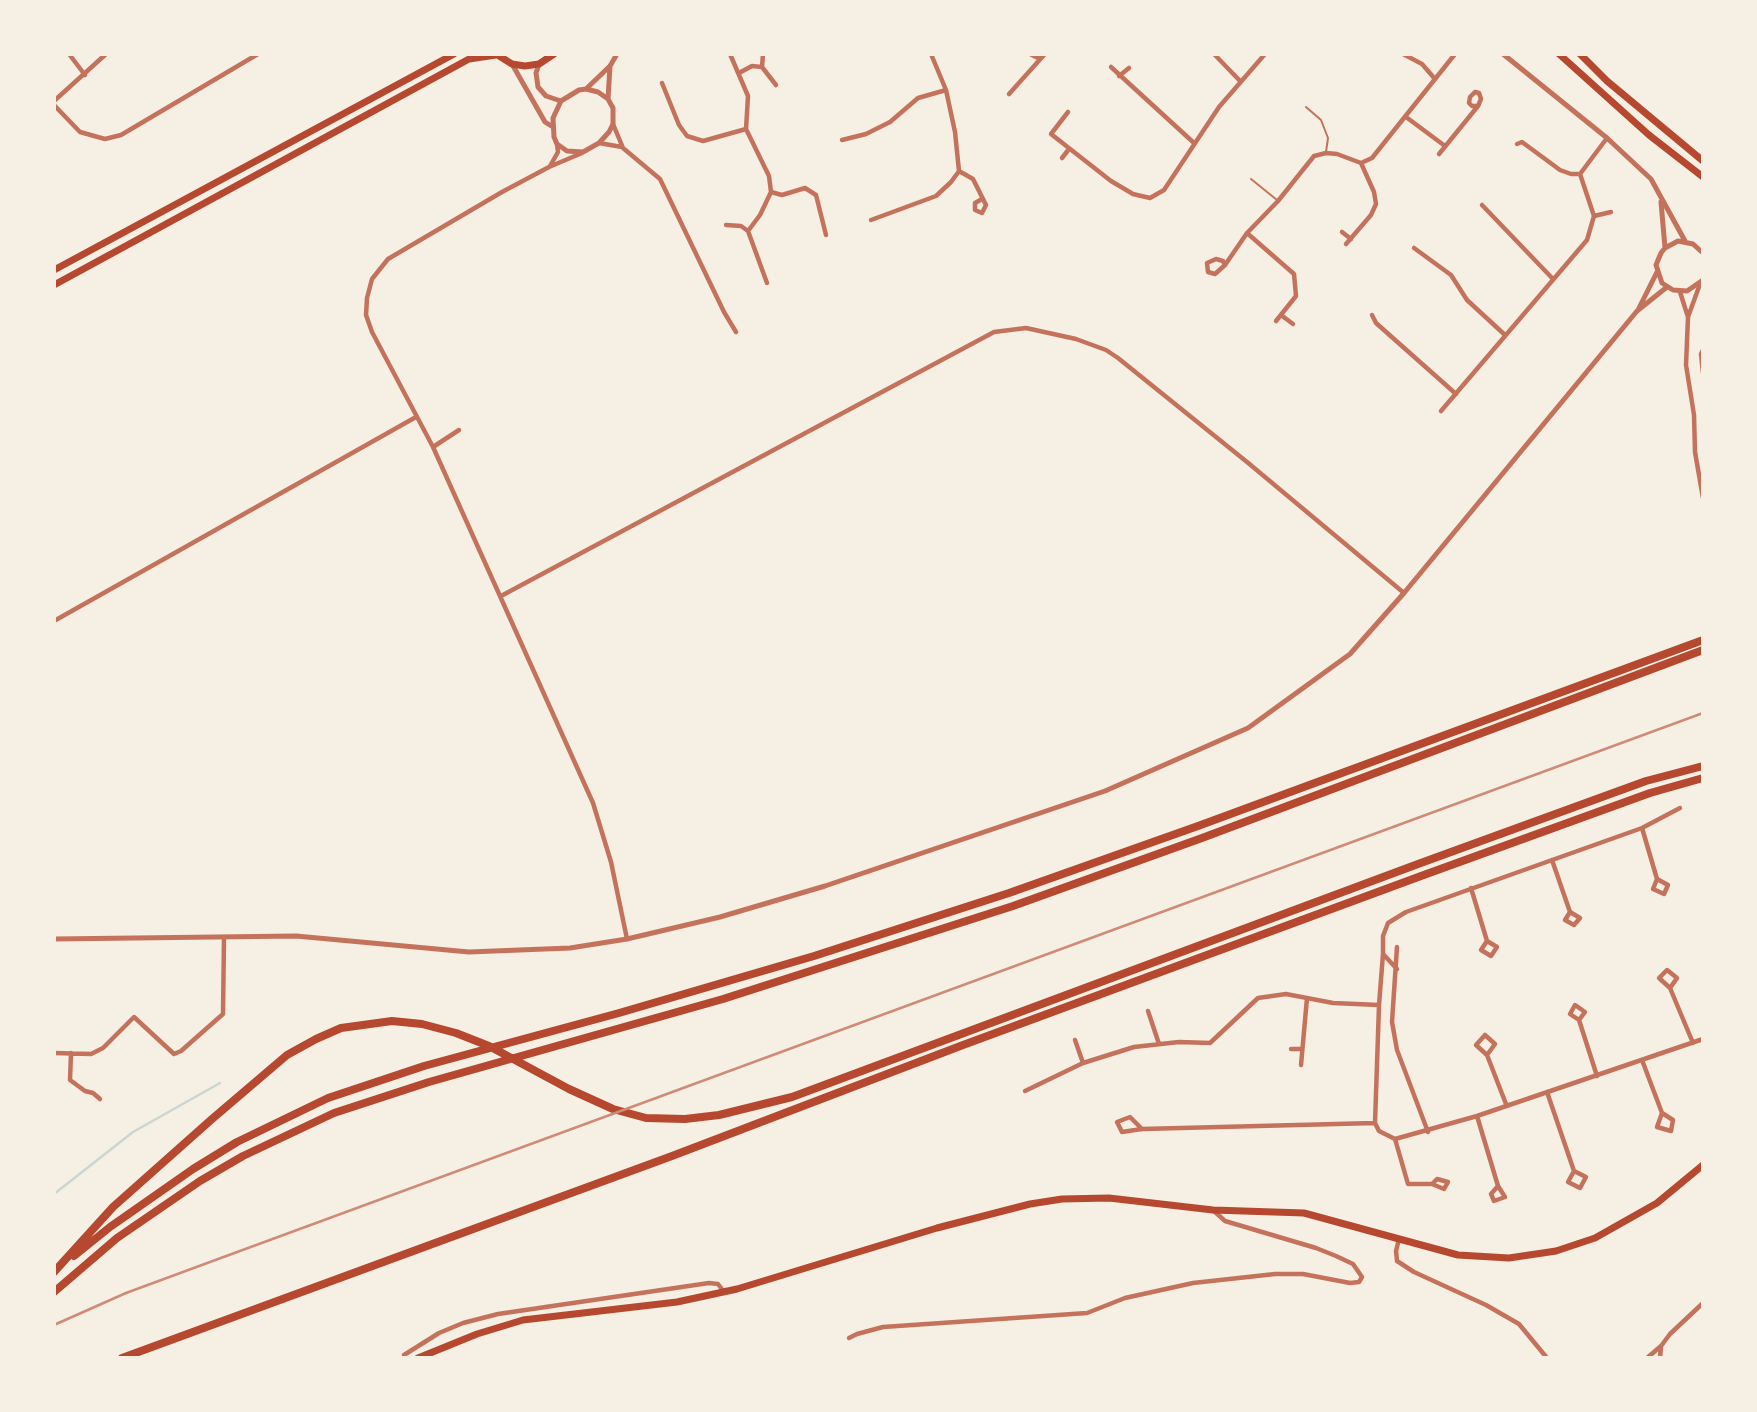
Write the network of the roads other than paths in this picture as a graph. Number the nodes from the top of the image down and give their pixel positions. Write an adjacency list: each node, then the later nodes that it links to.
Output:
1 (69, 54): 27 (street)
2 (106, 54): 27 (street)
3 (258, 54): 38 (street)
4 (454, 54): 86 (main road)
5 (496, 54): 20 (main road); 91 (main road)
6 (554, 54): 21 (main road)
7 (617, 54): 22 (street)
8 (730, 54): 26 (street)
9 (763, 54): 23 (street)
10 (931, 54): 34 (street)
11 (1030, 54): 19 (street)
12 (1214, 54): 30 (street)
13 (1265, 54): 30 (street)
14 (1403, 54): 29 (street)
15 (1455, 54): 29 (street)
16 (1503, 54): 46 (street)
17 (1559, 54): 64 (main road)
18 (1580, 54): 59 (main road)
19 (1044, 55): 35 (street)
20 (512, 64): 21 (main road); 44 (street)
21 (539, 64): 37 (street)
22 (610, 66): 33 (street); 36 (street)
23 (762, 67): 26 (street); 32 (street)
24 (1111, 67): 28 (street)
25 (1129, 68): 28 (street)
26 (740, 73): 45 (street)
27 (85, 75): 38 (street)
28 (1119, 76): 49 (street)
29 (1435, 79): 42 (street)
30 (1241, 82): 49 (street)
31 (662, 83): 45 (street)
32 (776, 85)
33 (586, 89): 36 (street); 37 (street)
34 (946, 90): 47 (street); 62 (street)
35 (1009, 94)
36 (608, 99): 43 (street)
37 (561, 101): 44 (street)
38 (54, 103)
39 (1478, 106): 52 (street)
40 (1306, 107): 56 (lane)
41 (1068, 112): 54 (street)
42 (1406, 117): 52 (street); 60 (street)
43 (613, 124): 48 (street); 53 (street)
44 (553, 127): 50 (street)
45 (746, 129): 66 (street)
46 (1607, 138): 63 (street); 67 (street)
47 (842, 140)
48 (599, 143): 53 (street); 55 (street)
49 (1195, 143): 54 (street)
50 (557, 144): 55 (street); 61 (street)
51 (1517, 144): 63 (street)
52 (1445, 146): 57 (street)
53 (623, 148): 100 (street)
54 (1069, 149): 58 (street)
55 (583, 152): 61 (street)
56 (1326, 153): 60 (street); 69 (street)
57 (1438, 154)
58 (1062, 158)
59 (1703, 161)
60 (1362, 163): 79 (street)
61 (549, 167): 106 (street)
62 (959, 171): 68 (street); 73 (street)
63 (1580, 174): 72 (street)
64 (1703, 177)
65 (1251, 179): 69 (lane)
66 (771, 192): 75 (street); 78 (street)
67 (1661, 198): 80 (street); 82 (street)
68 (982, 199)
69 (1278, 201): 77 (street)
70 (1482, 205): 88 (street)
71 (1611, 212): 72 (street)
72 (1594, 216): 88 (street)
73 (871, 220)
74 (726, 225): 75 (street)
75 (748, 230): 90 (street)
76 (1342, 232): 79 (street)
77 (1247, 233): 85 (street); 95 (street)
78 (826, 235)
79 (1351, 239): 81 (street)
80 (1685, 241): 82 (street); 84 (street)
81 (1346, 244)
82 (1665, 247): 87 (street)
83 (1414, 248): 101 (street)
84 (1702, 250)
85 (1225, 265)
86 (54, 270)
87 (1657, 272): 92 (street); 94 (street)
88 (1553, 279): 101 (street)
89 (1701, 282): 93 (street); 97 (street)
90 (767, 283)
91 (54, 285)
92 (1667, 287): 93 (street); 94 (street)
93 (1680, 292): 97 (street)
94 (1637, 311): 110 (street)
95 (1281, 315): 98 (street); 99 (street)
96 (1372, 316): 104 (street)
97 (1688, 317): 109 (street)
98 (1276, 321)
99 (1293, 324)
100 (736, 332)
101 (1506, 335): 104 (street)
102 (1703, 350): 103 (street)
103 (1703, 373)
104 (1456, 394): 105 (street)
105 (1441, 411)
106 (416, 417): 108 (street); 112 (street)
107 (459, 430): 108 (street)
108 (433, 447): 111 (street)
109 (1703, 498)
110 (1404, 593): 111 (street); 125 (street)
111 (501, 596): 125 (street)
112 (54, 621)
113 (1703, 640): 164 (highway)
114 (1703, 650): 165 (highway)
115 (1703, 766): 164 (highway)
116 (1703, 778): 171 (highway)
117 (1680, 808): 118 (street)
118 (1642, 828): 119 (street); 120 (street)
119 (1552, 860): 121 (street); 122 (street)
120 (1657, 879)
121 (1471, 888): 126 (street); 128 (street)
122 (1570, 912)
123 (224, 937): 124 (street); 125 (street); 142 (street)
124 (54, 939)
125 (627, 939)
126 (1487, 941)
127 (1397, 947): 129 (street)
128 (1383, 954): 129 (street); 132 (street)
129 (1397, 969): 156 (street)
130 (1670, 988): 137 (street)
131 (1307, 998): 132 (street); 138 (street); 140 (street)
132 (1379, 1006): 154 (street)
133 (1148, 1011): 138 (street)
134 (1579, 1020): 147 (street)
135 (1703, 1039): 137 (street)
136 (1075, 1040): 145 (street)
137 (1693, 1043): 144 (street)
138 (1159, 1044): 145 (street)
139 (1291, 1049): 140 (street)
140 (1302, 1049): 146 (street)
141 (54, 1053): 142 (street)
142 (71, 1053): 150 (street)
143 (1487, 1055): 151 (street)
144 (1642, 1060): 147 (street); 152 (street)
145 (1083, 1063): 148 (street)
146 (1301, 1065)
147 (1597, 1076): 149 (street)
148 (1025, 1091)
149 (1547, 1092): 151 (street); 159 (street)
150 (100, 1099)
151 (1506, 1104): 153 (street)
152 (1662, 1113)
153 (1477, 1116): 156 (street); 161 (street)
154 (1375, 1122): 155 (street); 157 (street)
155 (1142, 1129): 155 (street)
156 (1428, 1132): 157 (street)
157 (1395, 1139): 160 (street)
158 (1703, 1164): 163 (main road)
159 (1574, 1171)
160 (1432, 1184)
161 (1498, 1186)
162 (1213, 1210): 163 (main road); 166 (main road); 168 (street)
163 (1399, 1239): 173 (street)
164 (54, 1274)
165 (54, 1292)
166 (724, 1292): 170 (street); 172 (main road)
167 (1703, 1303): 169 (street)
168 (849, 1338)
169 (1661, 1346): 174 (street); 175 (street)
170 (404, 1354)
171 (122, 1358)
172 (418, 1358)
173 (1546, 1358)
174 (1647, 1358)
175 (1660, 1358)

